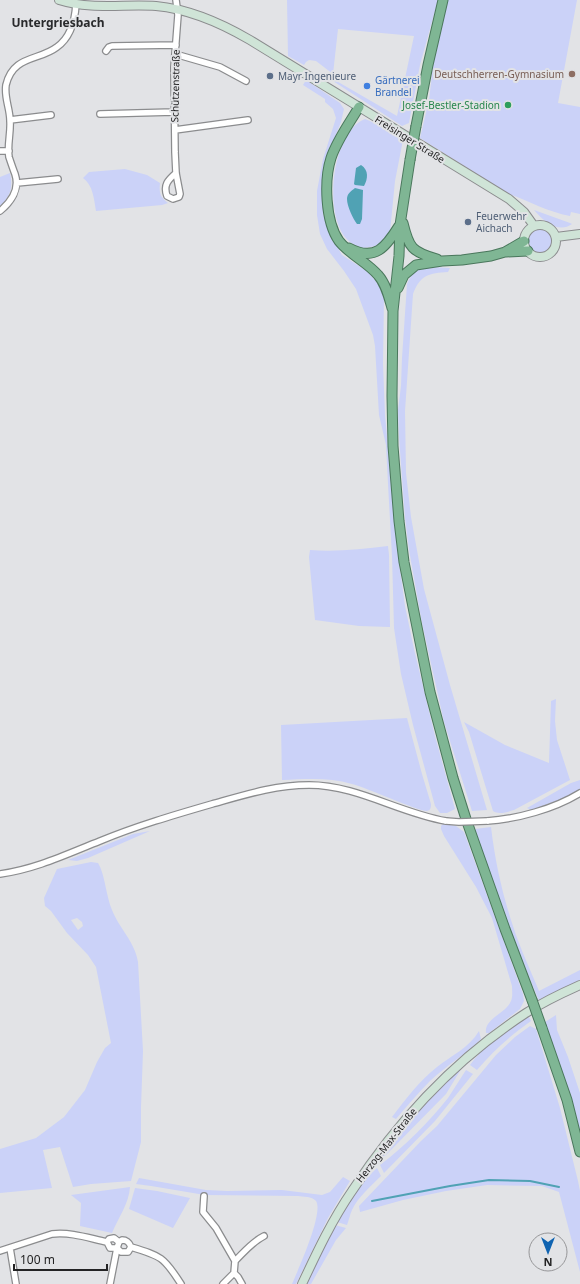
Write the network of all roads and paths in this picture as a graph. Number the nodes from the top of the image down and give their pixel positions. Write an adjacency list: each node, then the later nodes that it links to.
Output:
1 (59, 0): 4 (main road, Freisinger Straße)
2 (176, 0): 5 (street, Schützenstraße)
3 (443, 0): 24 (highway, bridge)
4 (76, 4): 5 (main road, Freisinger Straße); 10 (street)
5 (177, 9): 6 (street, Schützenstraße); 11 (main road, Freisinger Straße)
6 (176, 45): 7 (street); 8 (street, Schützenstraße)
7 (106, 51)
8 (175, 54): 9 (street); 12 (street, Schützenstraße)
9 (246, 81)
10 (3, 93): 15 (street)
11 (359, 107): 26 (main road, Freisinger Straße); 30 (highway)
12 (174, 112): 13 (street); 17 (street, Schützenstraße)
13 (100, 114)
14 (51, 115): 15 (street)
15 (10, 120): 19 (street)
16 (248, 120): 17 (street)
17 (175, 130): 20 (street, Schützenstraße)
18 (0, 151): 19 (street)
19 (9, 151): 22 (street)
20 (176, 173)
21 (58, 179): 22 (street)
22 (16, 183): 23 (street)
23 (0, 211)
24 (401, 216): 25 (highway); 33 (highway)
25 (400, 225): 30 (highway); 34 (highway)
26 (534, 226): 28 (main road); 29 (main road)
27 (580, 234): 28 (main road)
28 (556, 237): 31 (main road)
29 (524, 241): 31 (main road); 32 (highway)
30 (343, 245): 35 (highway)
31 (528, 251): 32 (highway)
32 (505, 252): 33 (highway)
33 (442, 261): 34 (highway)
34 (395, 295): 35 (highway)
35 (394, 311): 39 (highway, bridge)
36 (580, 793): 37 (street, bridge)
37 (0, 874)
38 (580, 985): 54 (main road, Herzog-Max-Straße)
39 (580, 1152)
40 (204, 1196): 47 (street)
41 (264, 1236): 47 (street)
42 (107, 1242): 43 (street); 43 (street); 45 (street)
43 (118, 1245): 44 (street); 44 (street); 50 (street)
44 (131, 1247): 51 (street)
45 (10, 1248): 46 (street); 49 (street)
46 (0, 1251)
47 (235, 1261): 48 (street)
48 (234, 1273): 52 (street); 53 (street)
49 (16, 1284)
50 (110, 1284)
51 (181, 1284)
52 (223, 1284)
53 (242, 1284)
54 (302, 1284)

